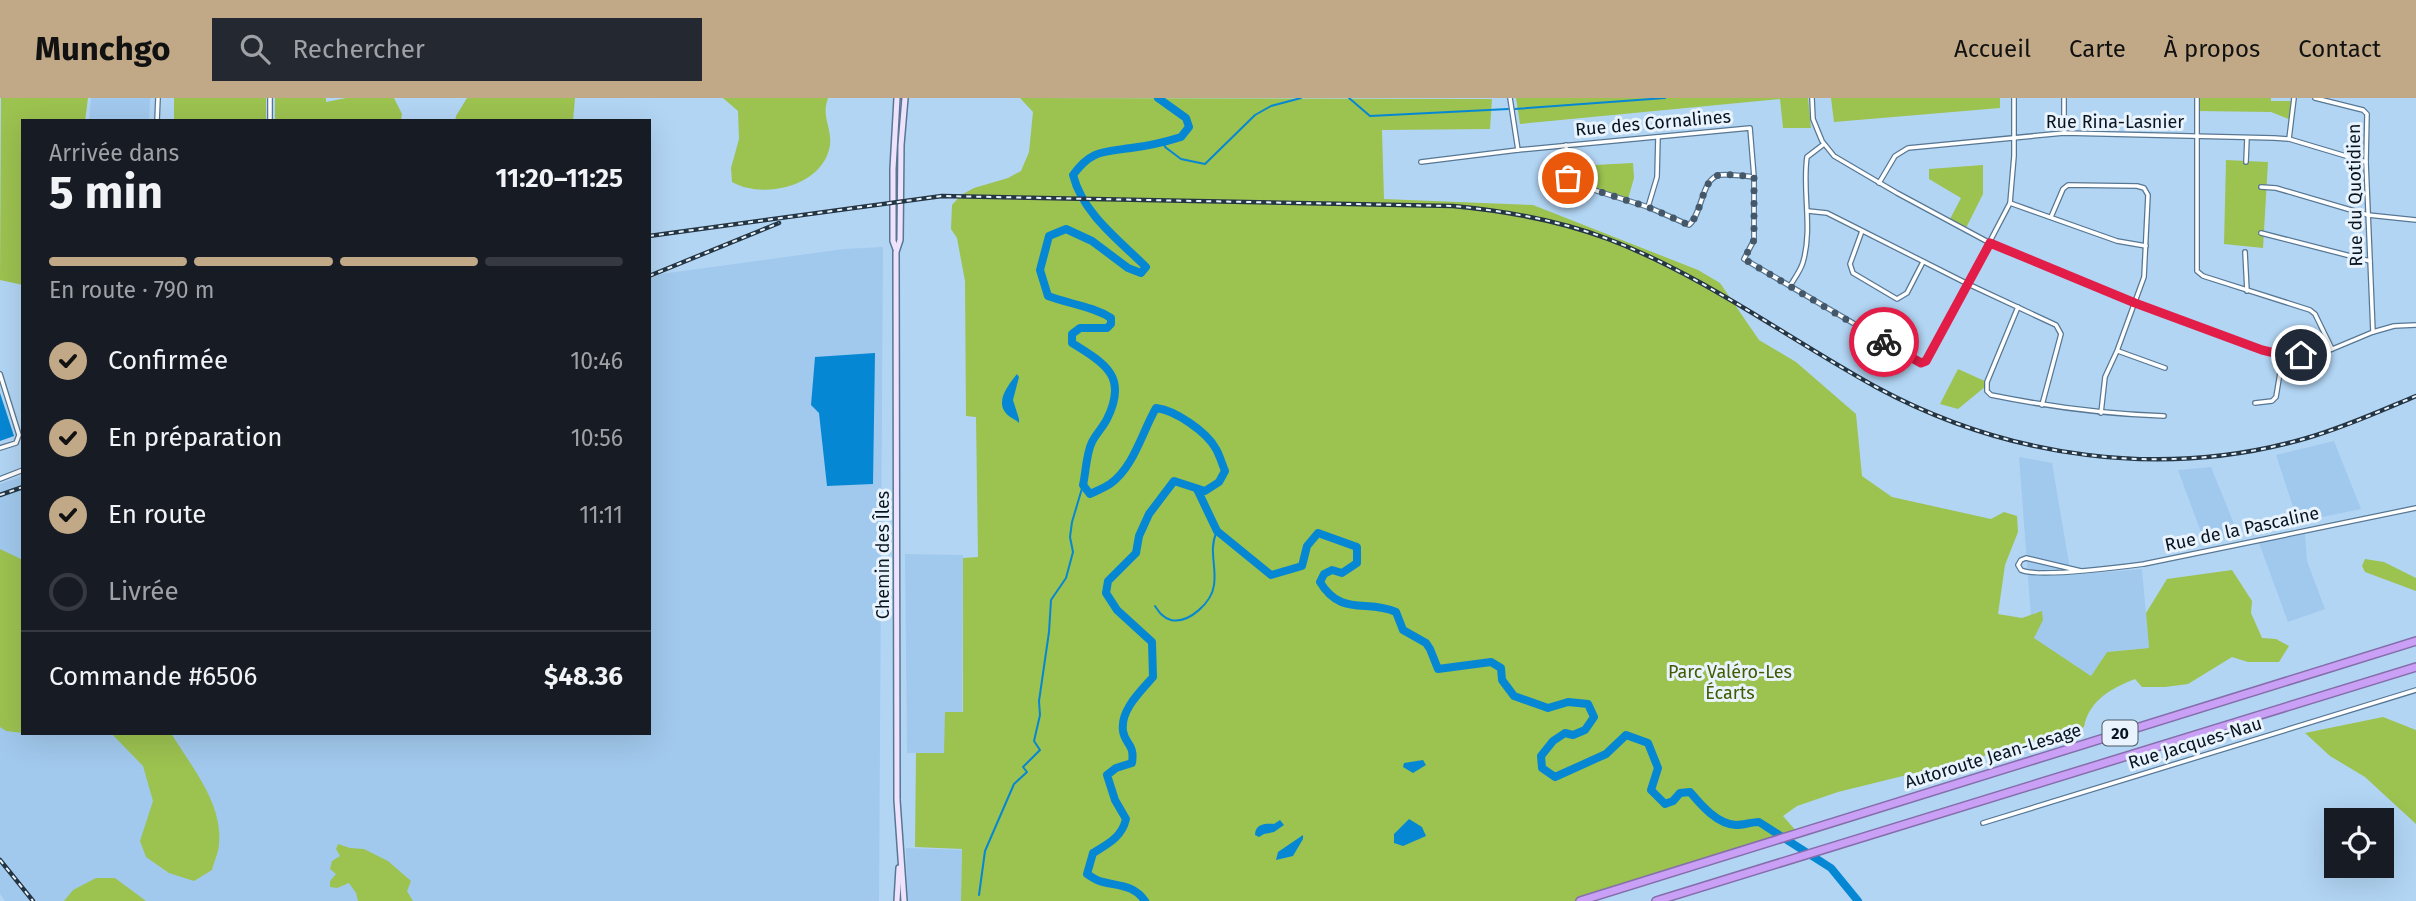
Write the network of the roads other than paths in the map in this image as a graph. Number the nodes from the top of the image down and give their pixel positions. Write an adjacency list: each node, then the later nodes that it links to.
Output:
1 (158, 98): 12 (street)
2 (270, 98): 13 (street)
3 (897, 98): 39 (main road, Chemin des Îles)
4 (905, 98): 39 (main road, Chemin des Îles)
5 (1510, 98): 22 (street)
6 (1812, 98): 20 (street)
7 (2014, 98): 17 (street)
8 (2064, 98): 14 (street)
9 (2197, 98): 15 (street)
10 (2294, 98): 19 (street)
11 (2315, 98): 25 (street, Rue du Quotidien)
12 (157, 119)
13 (270, 119)
14 (2064, 133): 15 (street, Rue Rina-Lasnier); 17 (street, Rue Rina-Lasnier)
15 (2197, 136): 18 (street, Rue Rina-Lasnier); 45 (street)
16 (1658, 137): 21 (street, Rue des Cornalines); 26 (street, Rue des Cornalines); 30 (street)
17 (2014, 138): 27 (street, Rue Rina-Lasnier); 29 (street)
18 (2247, 138): 19 (street, Rue Rina-Lasnier); 24 (street)
19 (2288, 139): 25 (street, Rue Rina-Lasnier)
20 (1824, 144): 27 (street); 31 (street)
21 (1566, 145): 22 (street, Rue des Cornalines); 30 (street)
22 (1518, 150): 23 (street, Rue des Cornalines)
23 (1421, 162)
24 (2246, 162)
25 (2366, 162): 32 (street, Rue du Quotidien)
26 (1754, 177): 30 (street); 44 (street, Rue des Cornalines)
27 (1879, 183): 37 (street)
28 (2261, 187): 32 (street)
29 (2010, 203): 33 (street); 37 (street)
30 (1648, 207)
31 (1808, 211): 35 (street); 44 (street)
32 (2368, 215): 34 (street); 41 (street, Rue du Quotidien)
33 (2051, 217): 38 (street); 38 (street)
34 (2416, 220)
35 (1862, 231): 42 (street); 42 (street)
36 (2261, 233): 41 (street)
37 (1990, 243): 43 (street); 46 (street)
38 (2146, 246): 46 (street)
39 (896, 252): 68 (main road, Chemin des Îles)
40 (2245, 252): 45 (street)
41 (2370, 261): 49 (street, Rue du Quotidien)
42 (1923, 262): 43 (street)
43 (1968, 284): 44 (street, Rue des Cornalines); 47 (street)
44 (1790, 286)
45 (2247, 291): 50 (street)
46 (2135, 303): 51 (street); 52 (street)
47 (2018, 307): 56 (street); 56 (street)
48 (2416, 325): 49 (street)
49 (2373, 332): 50 (street)
50 (2332, 349): 52 (street)
51 (2117, 351): 53 (street); 57 (street)
52 (2283, 355): 55 (street)
53 (2165, 369)
54 (0, 374): 59 (street)
55 (2256, 404)
56 (2042, 405): 57 (street)
57 (2101, 413): 58 (street)
58 (2164, 416)
59 (0, 448)
60 (21, 471): 61 (street)
61 (0, 479)
62 (2416, 507): 63 (street, Rue de la Pascaline)
63 (2081, 570): 63 (street, Rue de la Pascaline)
64 (2416, 641): 71 (highway, Autoroute Jean-Lesage / 20)
65 (2416, 667): 72 (highway, 20)
66 (2416, 690): 67 (street, Rue Jacques-Nau)
67 (1983, 823)
68 (900, 858): 69 (main road, Chemin des Îles); 70 (main road, Chemin des Îles)
69 (897, 901)
70 (904, 901)
71 (1580, 901)
72 (1657, 901)

